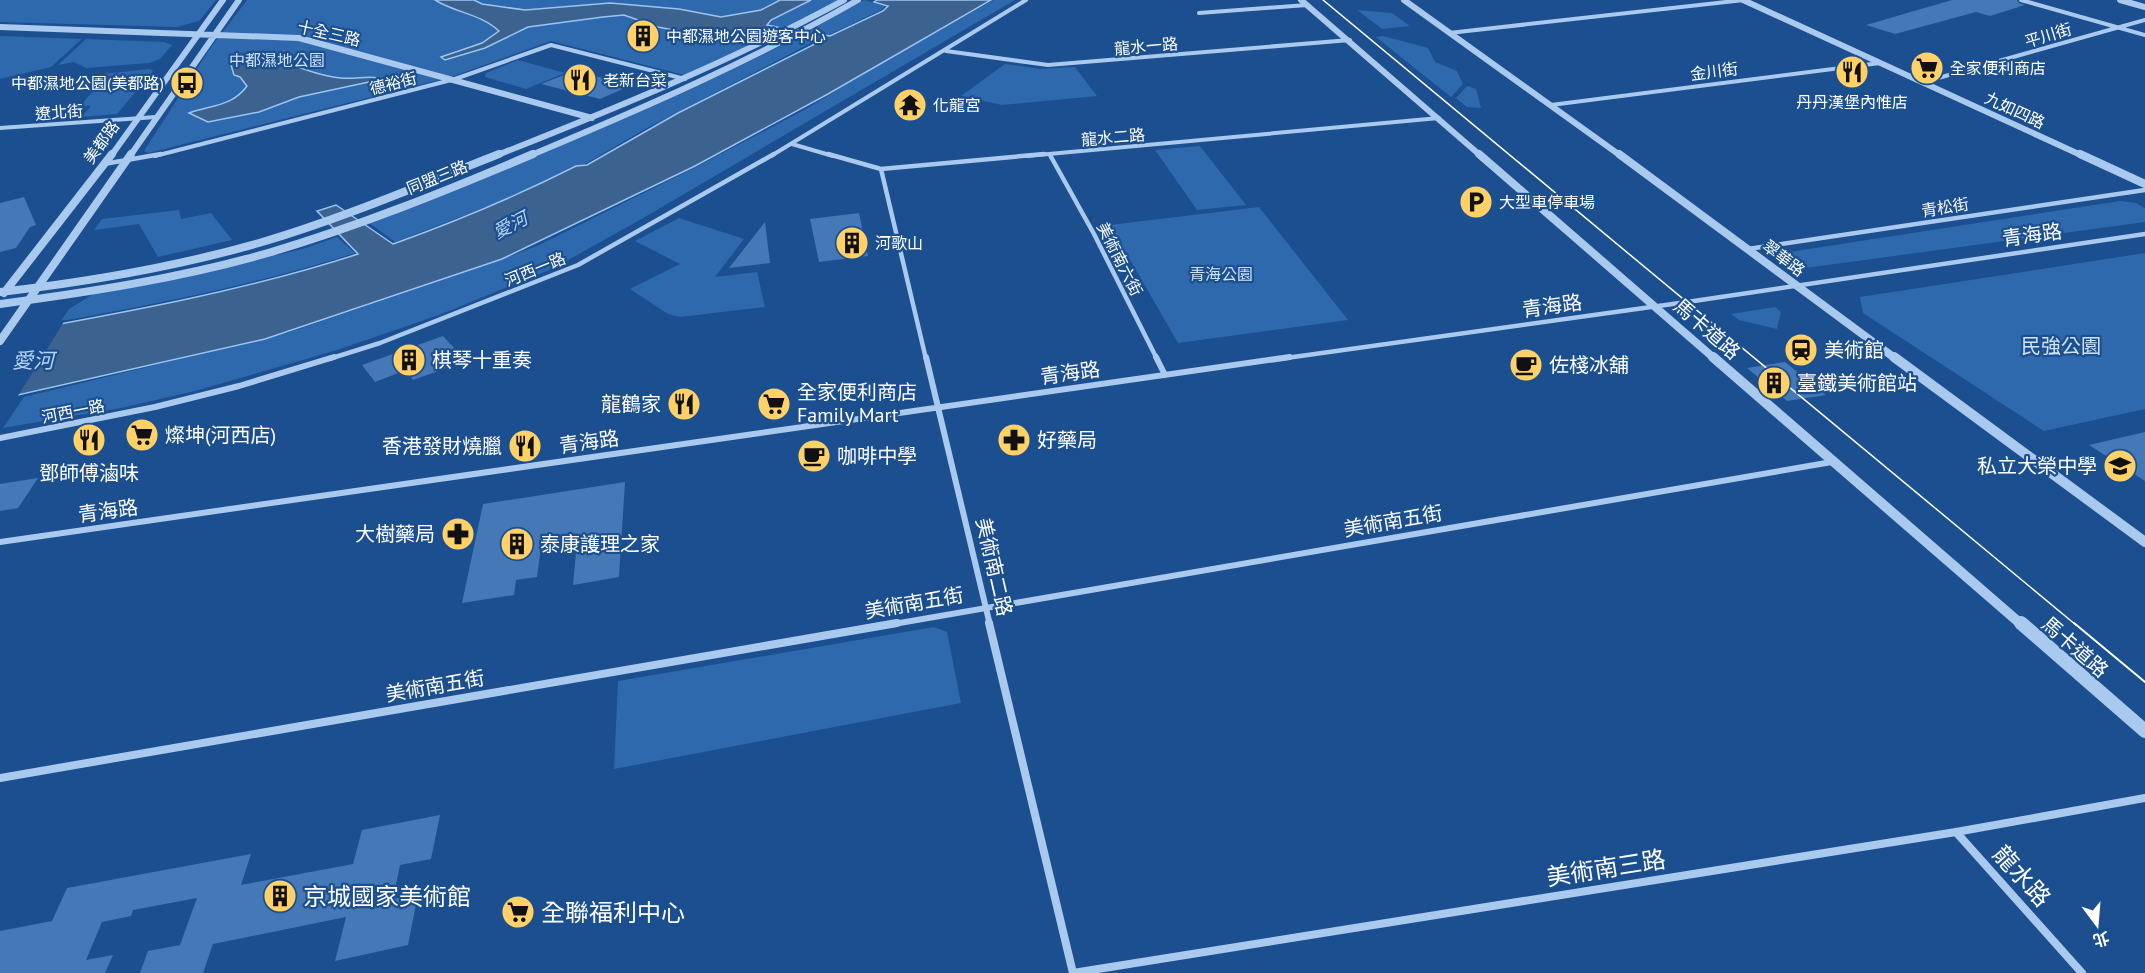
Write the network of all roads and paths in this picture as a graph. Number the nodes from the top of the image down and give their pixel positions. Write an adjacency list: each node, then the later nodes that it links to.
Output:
1 (224, 0): 16 (street, 美都路)
2 (239, 0): 18 (street, 美都路)
3 (844, 0): 24 (street, 同盟三路)
4 (858, 0): 31 (street, 同盟三路)
5 (1026, 0): 21 (street, 河西一路)
6 (1404, 0): 17 (street, 翠華路)
7 (1743, 0): 17 (street); 22 (street, 九如四路)
8 (2021, 0): 15 (street)
9 (2120, 0): 11 (street)
10 (1304, 2): 12 (street); 20 (street, 馬卡道路)
11 (2145, 7)
12 (1199, 13)
13 (2145, 20): 15 (street, 平川街)
14 (0, 27): 16 (street, 十全三路)
15 (2119, 27): 19 (street); 25 (street, 平川街)
16 (200, 33): 18 (street, 十全三路); 29 (street, 美都路)
17 (1449, 33): 26 (street, 翠華路)
18 (216, 34): 23 (street, 十全三路); 27 (street, 美都路)
19 (2145, 35)
20 (1350, 40): 21 (street, 龍水一路); 30 (street, 馬卡道路)
21 (945, 51): 33 (street, 河西一路)
22 (1881, 63): 25 (street, 九如四路); 26 (street, 金川街)
23 (455, 79): 24 (street, 德裕街); 28 (street, 十全三路); 35 (street, 德裕街)
24 (686, 79): 28 (street, 同盟三路)
25 (1924, 82): 38 (street, 九如四路)
26 (1551, 105): 41 (street, 翠華路)
27 (156, 117): 29 (street, 遼北街); 35 (street, 美都路)
28 (591, 117): 31 (street, 十全三路); 42 (street, 同盟三路)
29 (137, 118): 32 (street, 遼北街); 36 (street, 美都路)
30 (1439, 118): 34 (street, 龍水二路); 49 (street, 馬卡道路)
31 (607, 123): 43 (street, 同盟三路)
32 (0, 128)
33 (792, 144): 37 (street, 龍水二路); 53 (street, 河西一路)
34 (1050, 156): 37 (street, 龍水二路); 51 (street, 美術南六街)
35 (127, 162): 36 (street, 德裕街); 45 (street, 美都路)
36 (103, 164): 46 (street, 美都路)
37 (881, 169): 52 (street, 美術南二路)
38 (2145, 184)
39 (2145, 190): 41 (street, 青松街)
40 (2145, 234): 44 (street, 青海路)
41 (1748, 249): 44 (street, 翠華路)
42 (171, 264): 43 (street); 45 (street, 同盟三路)
43 (173, 276): 47 (street, 同盟三路)
44 (1795, 285): 49 (street, 青海路); 56 (street, 翠華路)
45 (37, 287): 46 (street, 同盟三路); 47 (street, 美都路)
46 (3, 292): 48 (street, 美都路)
47 (29, 300): 48 (street, 同盟三路); 50 (street, 美都路)
48 (0, 302)
49 (1654, 307): 51 (street, 青海路); 54 (street, 馬卡道路)
50 (0, 341)
51 (1165, 375): 52 (street, 青海路)
52 (939, 406): 55 (street, 青海路); 57 (street, 美術南二路)
53 (0, 438)
54 (1833, 462): 57 (street, 美術南五街); 58 (street, 馬卡道路)
55 (0, 542)
56 (2145, 542)
57 (987, 607): 59 (street, 美術南五街); 62 (street, 美術南二路)
58 (2145, 731)
59 (0, 778)
60 (2145, 798): 61 (street, 美術南三路)
61 (1956, 832): 62 (street, 美術南三路); 63 (street, 龍水路)
62 (1073, 973)
63 (2082, 973)

